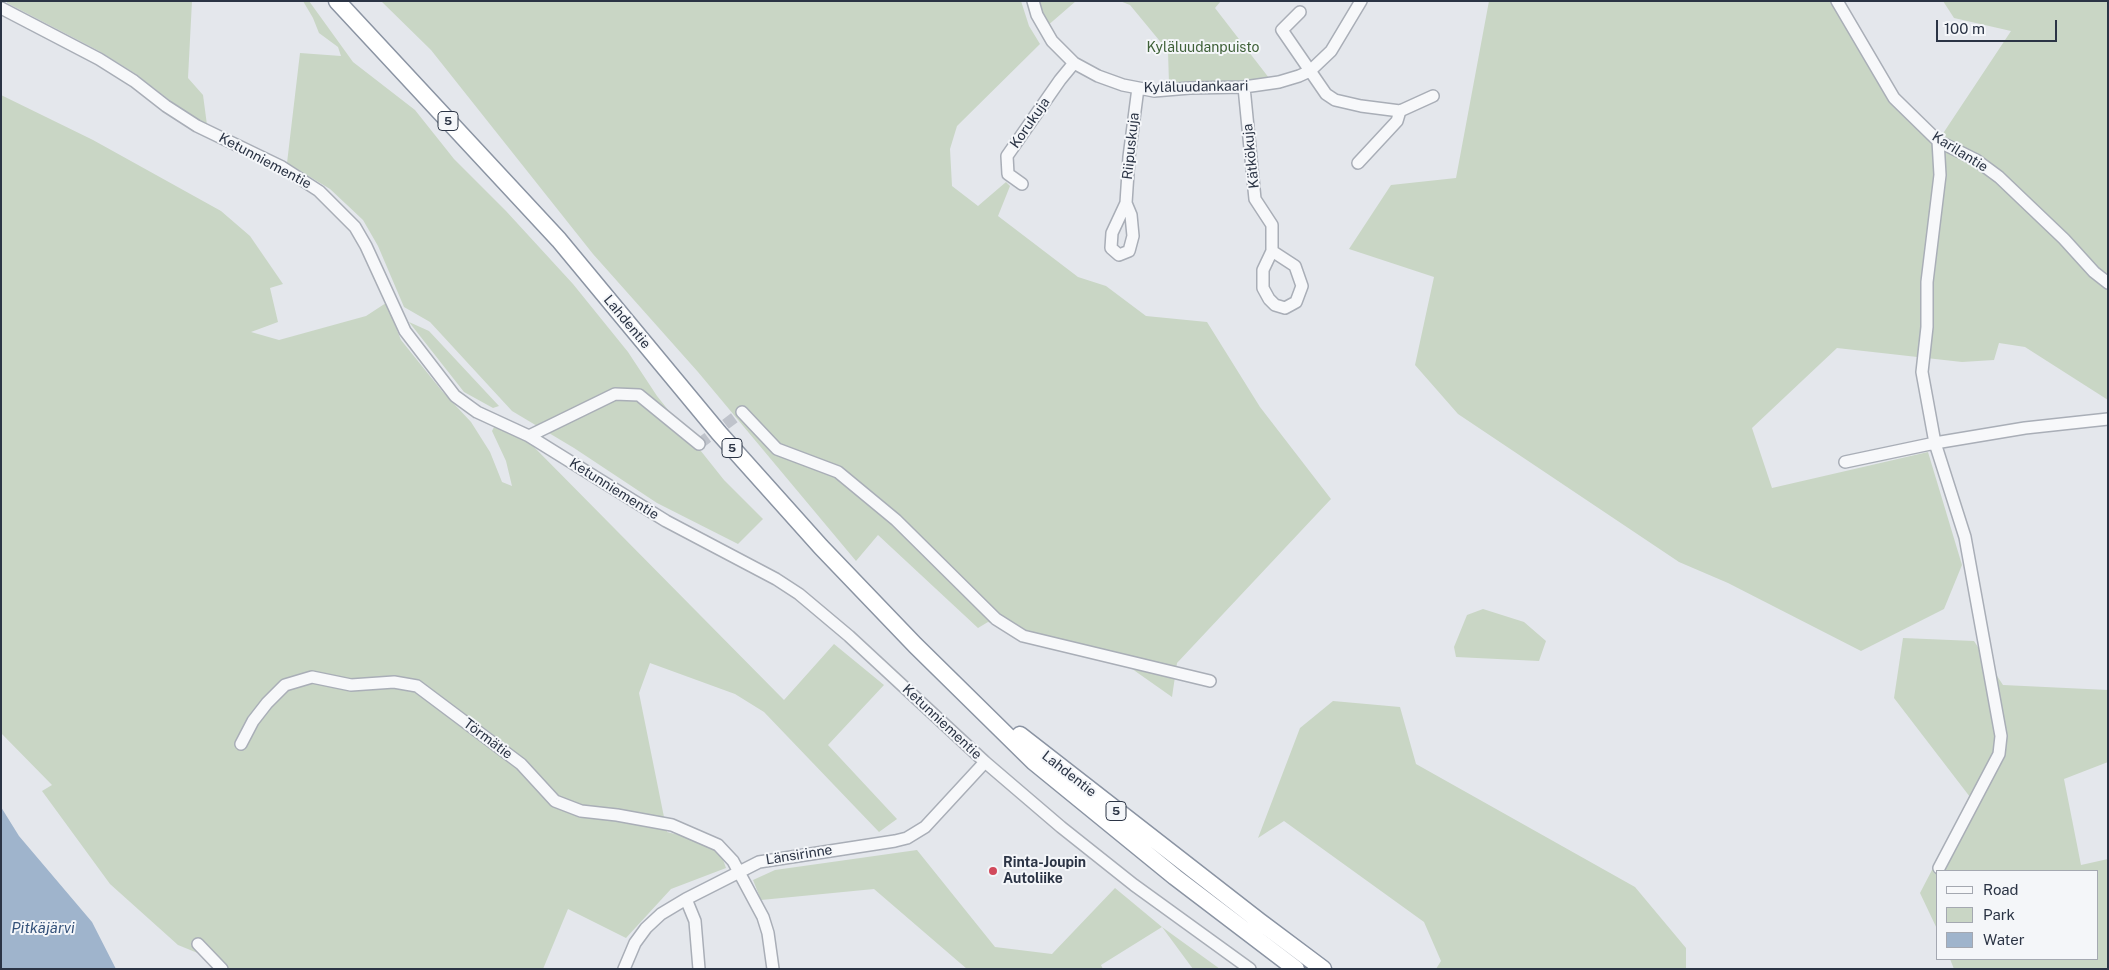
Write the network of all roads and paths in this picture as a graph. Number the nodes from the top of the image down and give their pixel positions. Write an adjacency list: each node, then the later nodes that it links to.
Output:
1 (338, 1): 25 (highway, Lahdentie / 5)
2 (1033, 1): 7 (street, Kyläluudankaari)
3 (1360, 1): 8 (street, Kyläluudankaari)
4 (1837, 1): 13 (street, Karilantie)
5 (1, 8): 21 (street, Ketunniementie)
6 (1300, 12): 8 (street)
7 (1074, 64): 10 (street, Kyläluudankaari); 15 (street, Korukuja)
8 (1310, 71): 9 (street, Kyläluudankaari); 12 (street)
9 (1244, 87): 10 (street, Kyläluudankaari); 17 (street, Kätkökuja)
10 (1138, 88): 16 (street, Riipuskuja)
11 (1433, 96): 12 (street)
12 (1400, 111): 14 (street)
13 (1938, 141): 18 (street, Karilantie); 22 (street)
14 (1358, 163)
15 (1022, 184)
16 (1126, 203)
17 (1272, 251): 17 (street, Kätkökuja)
18 (2108, 283)
19 (742, 412): 26 (street)
20 (2108, 419): 22 (street)
21 (529, 436): 23 (street); 28 (street, Ketunniementie)
22 (1935, 443): 24 (street); 29 (street)
23 (699, 444)
24 (1846, 462)
25 (915, 645): 38 (highway, Lahdentie / 5); 39 (highway, Lahdentie / 5)
26 (1210, 681)
27 (241, 744): 30 (street, Törmätie)
28 (985, 762): 30 (street, Länsirinne); 37 (street, Ketunniementie)
29 (1939, 868)
30 (739, 872): 31 (street, Länsirinne); 36 (street, Törmätie)
31 (686, 899): 34 (street, Länsirinne); 35 (street)
32 (198, 944): 33 (street)
33 (222, 969)
34 (624, 969)
35 (699, 969)
36 (773, 969)
37 (1250, 969)
38 (1296, 969)
39 (1323, 969)

